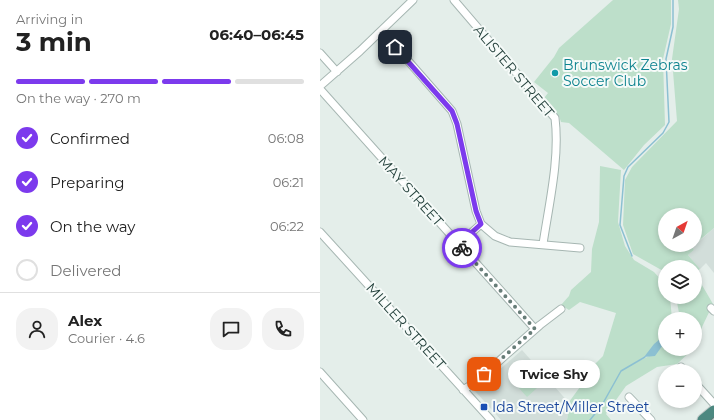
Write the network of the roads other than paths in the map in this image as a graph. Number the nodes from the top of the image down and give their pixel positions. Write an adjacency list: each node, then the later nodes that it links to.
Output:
1 (413, 0): 3 (street)
2 (454, 0): 10 (street, ALISTER STREET)
3 (382, 31): 5 (street); 7 (street)
4 (320, 53): 5 (street)
5 (337, 72): 6 (street)
6 (320, 88): 9 (street, MAY STREET)
7 (481, 224): 9 (street); 10 (street)
8 (320, 232): 15 (street, MILLER STREET)
9 (459, 244): 13 (street, MAY STREET)
10 (543, 244): 11 (street)
11 (580, 248)
12 (561, 308): 13 (street)
13 (535, 329): 15 (street)
14 (320, 372): 20 (street)
15 (465, 391): 21 (street, MILLER STREET)
16 (702, 391): 18 (street)
17 (629, 397): 22 (street)
18 (714, 404)
19 (714, 411): 23 (highway)
20 (364, 420)
21 (491, 420)
22 (651, 420)
23 (703, 420)

